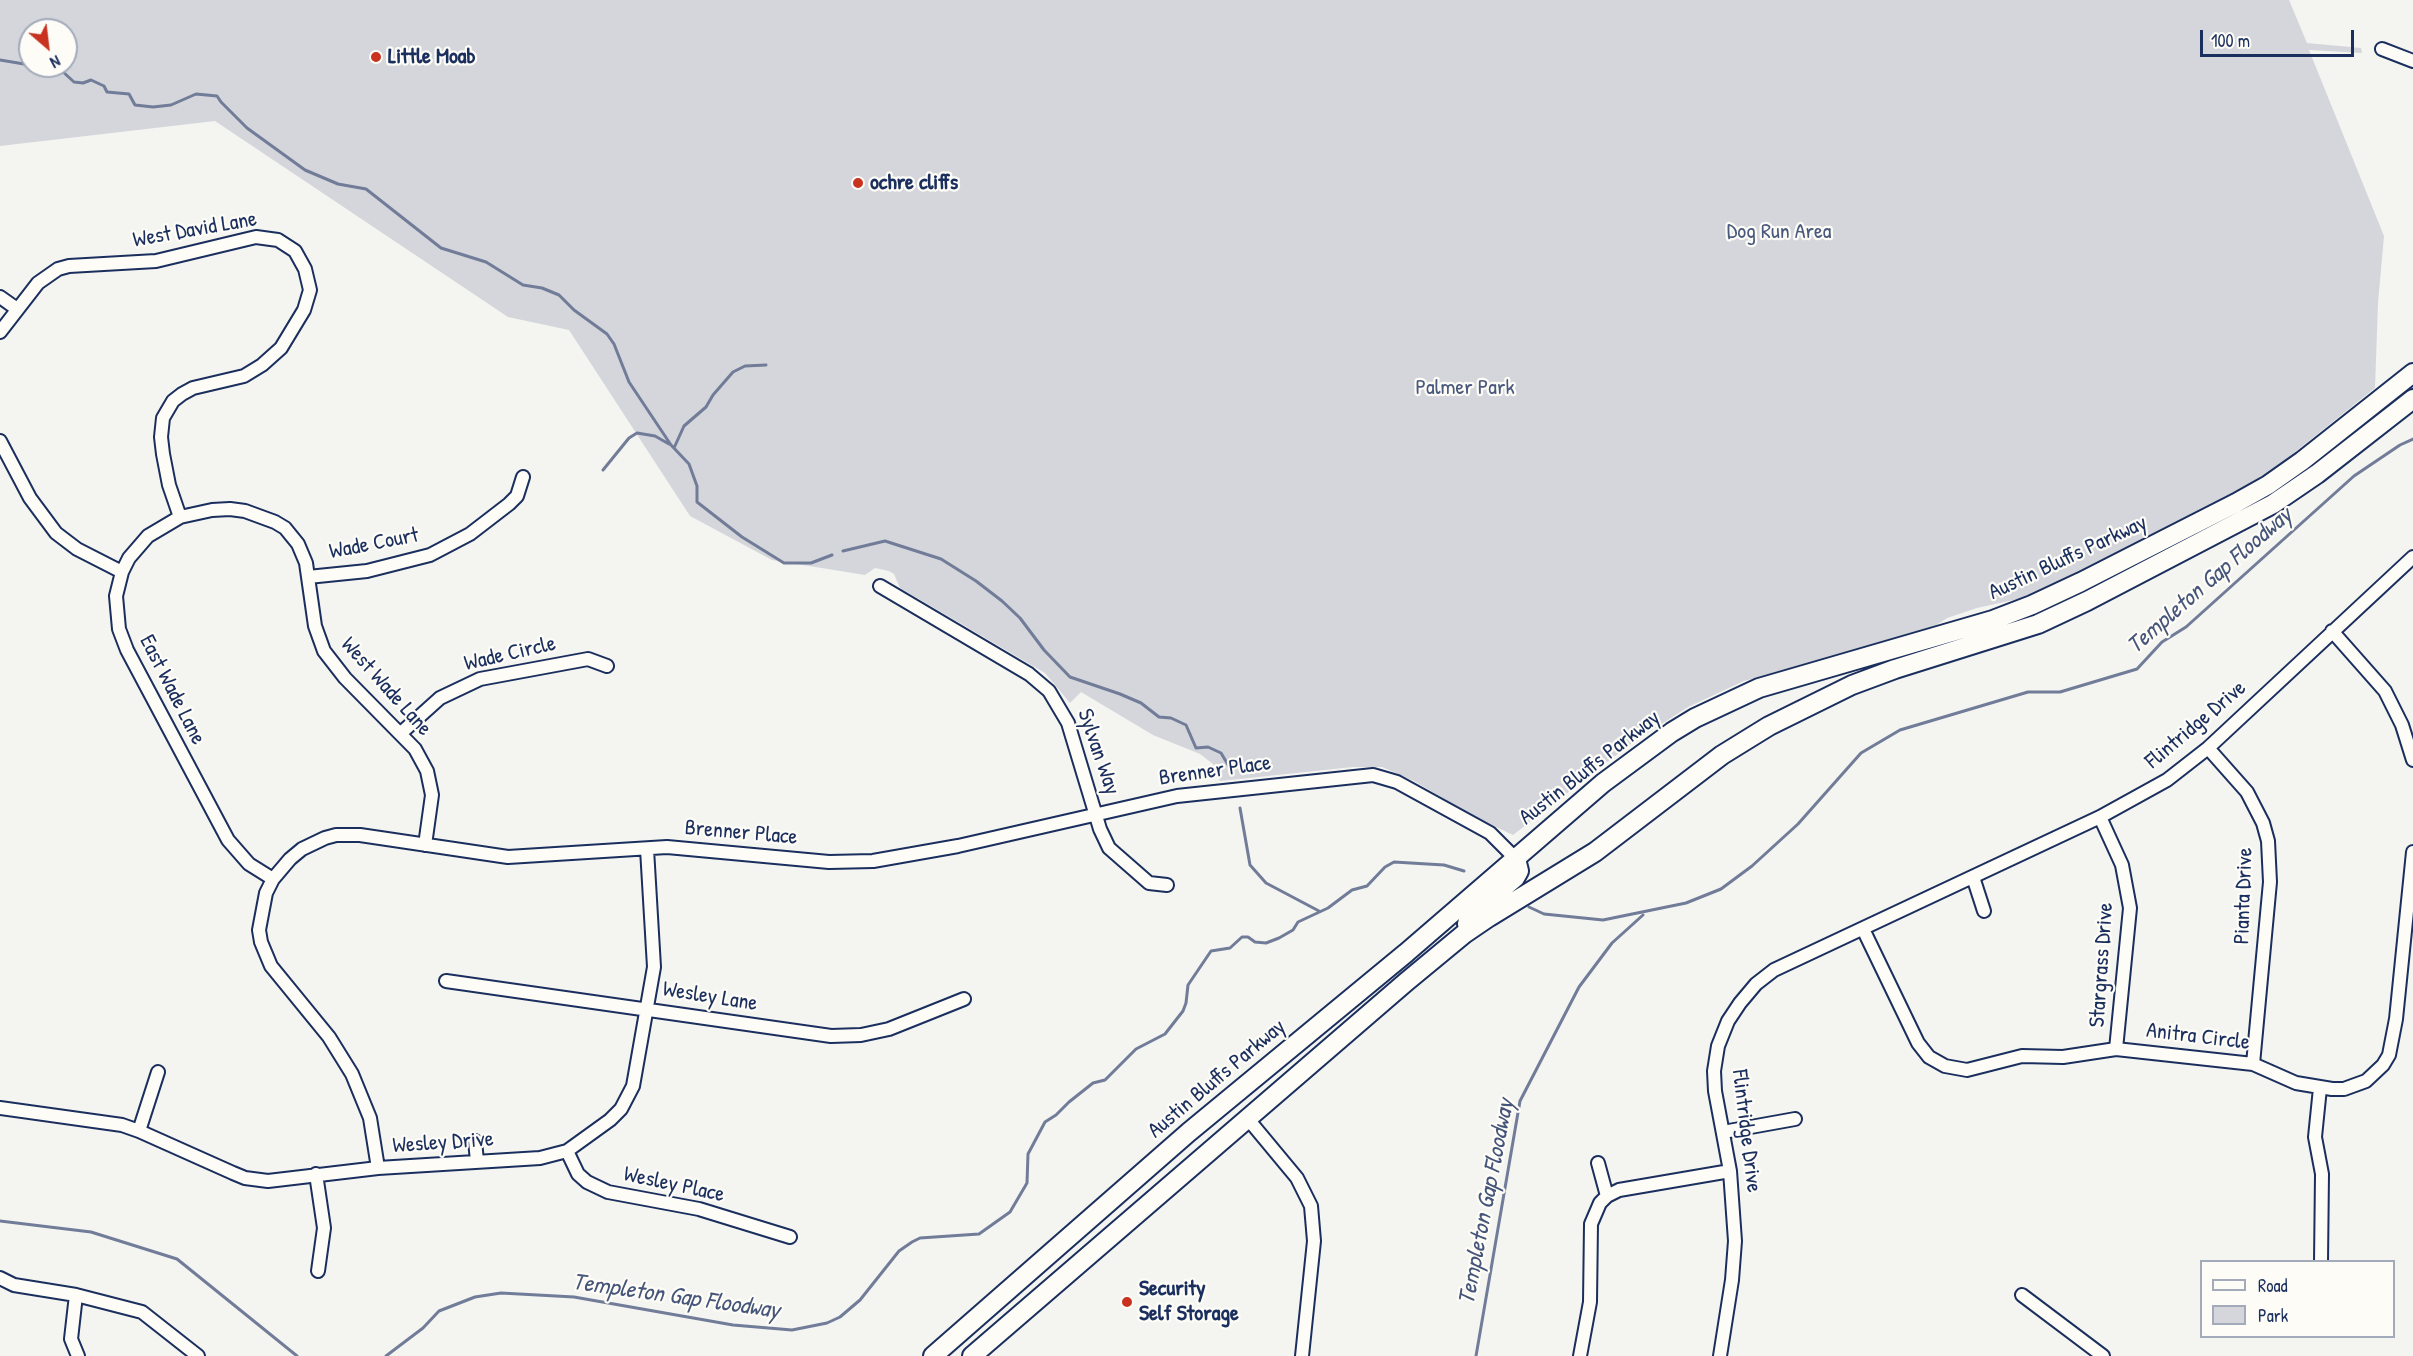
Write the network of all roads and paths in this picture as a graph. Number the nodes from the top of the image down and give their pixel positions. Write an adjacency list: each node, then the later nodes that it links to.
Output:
1 (2382, 50): 2 (street)
2 (2413, 61)
3 (0, 297): 4 (street)
4 (16, 309): 5 (street, West David Lane); 10 (street, West David Lane)
5 (0, 332)
6 (2413, 373): 25 (main road, Austin Bluffs Parkway)
7 (2413, 399): 31 (main road, Austin Bluffs Parkway)
8 (0, 441): 12 (street)
9 (523, 477): 13 (street, Wade Court)
10 (180, 517): 12 (street, East Wade Lane); 13 (street, West Wade Lane)
11 (2413, 557): 15 (street, Flintridge Drive)
12 (122, 572): 27 (street, East Wade Lane)
13 (308, 577): 17 (street, West Wade Lane)
14 (880, 586): 20 (street, Sylvan Way)
15 (2332, 631): 18 (street, Flintridge Drive); 19 (street)
16 (607, 666): 17 (street, Wade Circle)
17 (401, 733): 22 (street, West Wade Lane)
18 (2208, 748): 21 (street, Flintridge Drive); 36 (street, Pianta Drive)
19 (2413, 760)
20 (1096, 813): 23 (street, Brenner Place); 25 (street, Brenner Place); 28 (street, Sylvan Way)
21 (2100, 817): 26 (street, Flintridge Drive); 35 (street, Stargrass Drive)
22 (424, 845): 23 (street, Brenner Place); 27 (street, Brenner Place)
23 (647, 849): 34 (street, Wesley Drive)
24 (2413, 852): 38 (street, Anitra Circle)
25 (1516, 859): 31 (main road); 60 (main road, Austin Bluffs Parkway)
26 (1973, 877): 29 (street); 30 (street, Flintridge Drive)
27 (273, 879): 48 (street, Brenner Place)
28 (1167, 885)
29 (1984, 911)
30 (1863, 929): 35 (street, Anitra Circle); 43 (street, Flintridge Drive)
31 (1464, 934): 40 (main road, Austin Bluffs Parkway)
32 (446, 981): 34 (street, Wesley Lane)
33 (964, 999): 34 (street, Wesley Lane)
34 (647, 1009): 45 (street, Wesley Drive)
35 (2116, 1049): 36 (street, Anitra Circle)
36 (2253, 1064): 38 (street, Anitra Circle)
37 (158, 1072): 42 (street)
38 (2320, 1088): 53 (street)
39 (0, 1108): 42 (street, Wesley Drive)
40 (1248, 1119): 61 (main road, Austin Bluffs Parkway); 62 (street)
41 (1794, 1119): 43 (street)
42 (139, 1131): 50 (street, Wesley Drive)
43 (1723, 1132): 49 (street, Flintridge Drive)
44 (475, 1142): 46 (street)
45 (567, 1151): 46 (street, Wesley Drive); 52 (street, Wesley Place)
46 (477, 1161): 48 (street, Wesley Drive)
47 (1598, 1162): 51 (street)
48 (378, 1168): 50 (street, Wesley Drive)
49 (1730, 1171): 51 (street); 64 (street, Flintridge Drive)
50 (316, 1174): 54 (street)
51 (1607, 1196): 63 (street)
52 (790, 1237)
53 (2321, 1260)
54 (318, 1271)
55 (0, 1278): 56 (street)
56 (76, 1295): 58 (street); 59 (street)
57 (2022, 1295): 65 (street)
58 (78, 1356)
59 (198, 1356)
60 (933, 1356)
61 (972, 1356)
62 (1302, 1356)
63 (1580, 1356)
64 (1720, 1356)
65 (2103, 1356)

